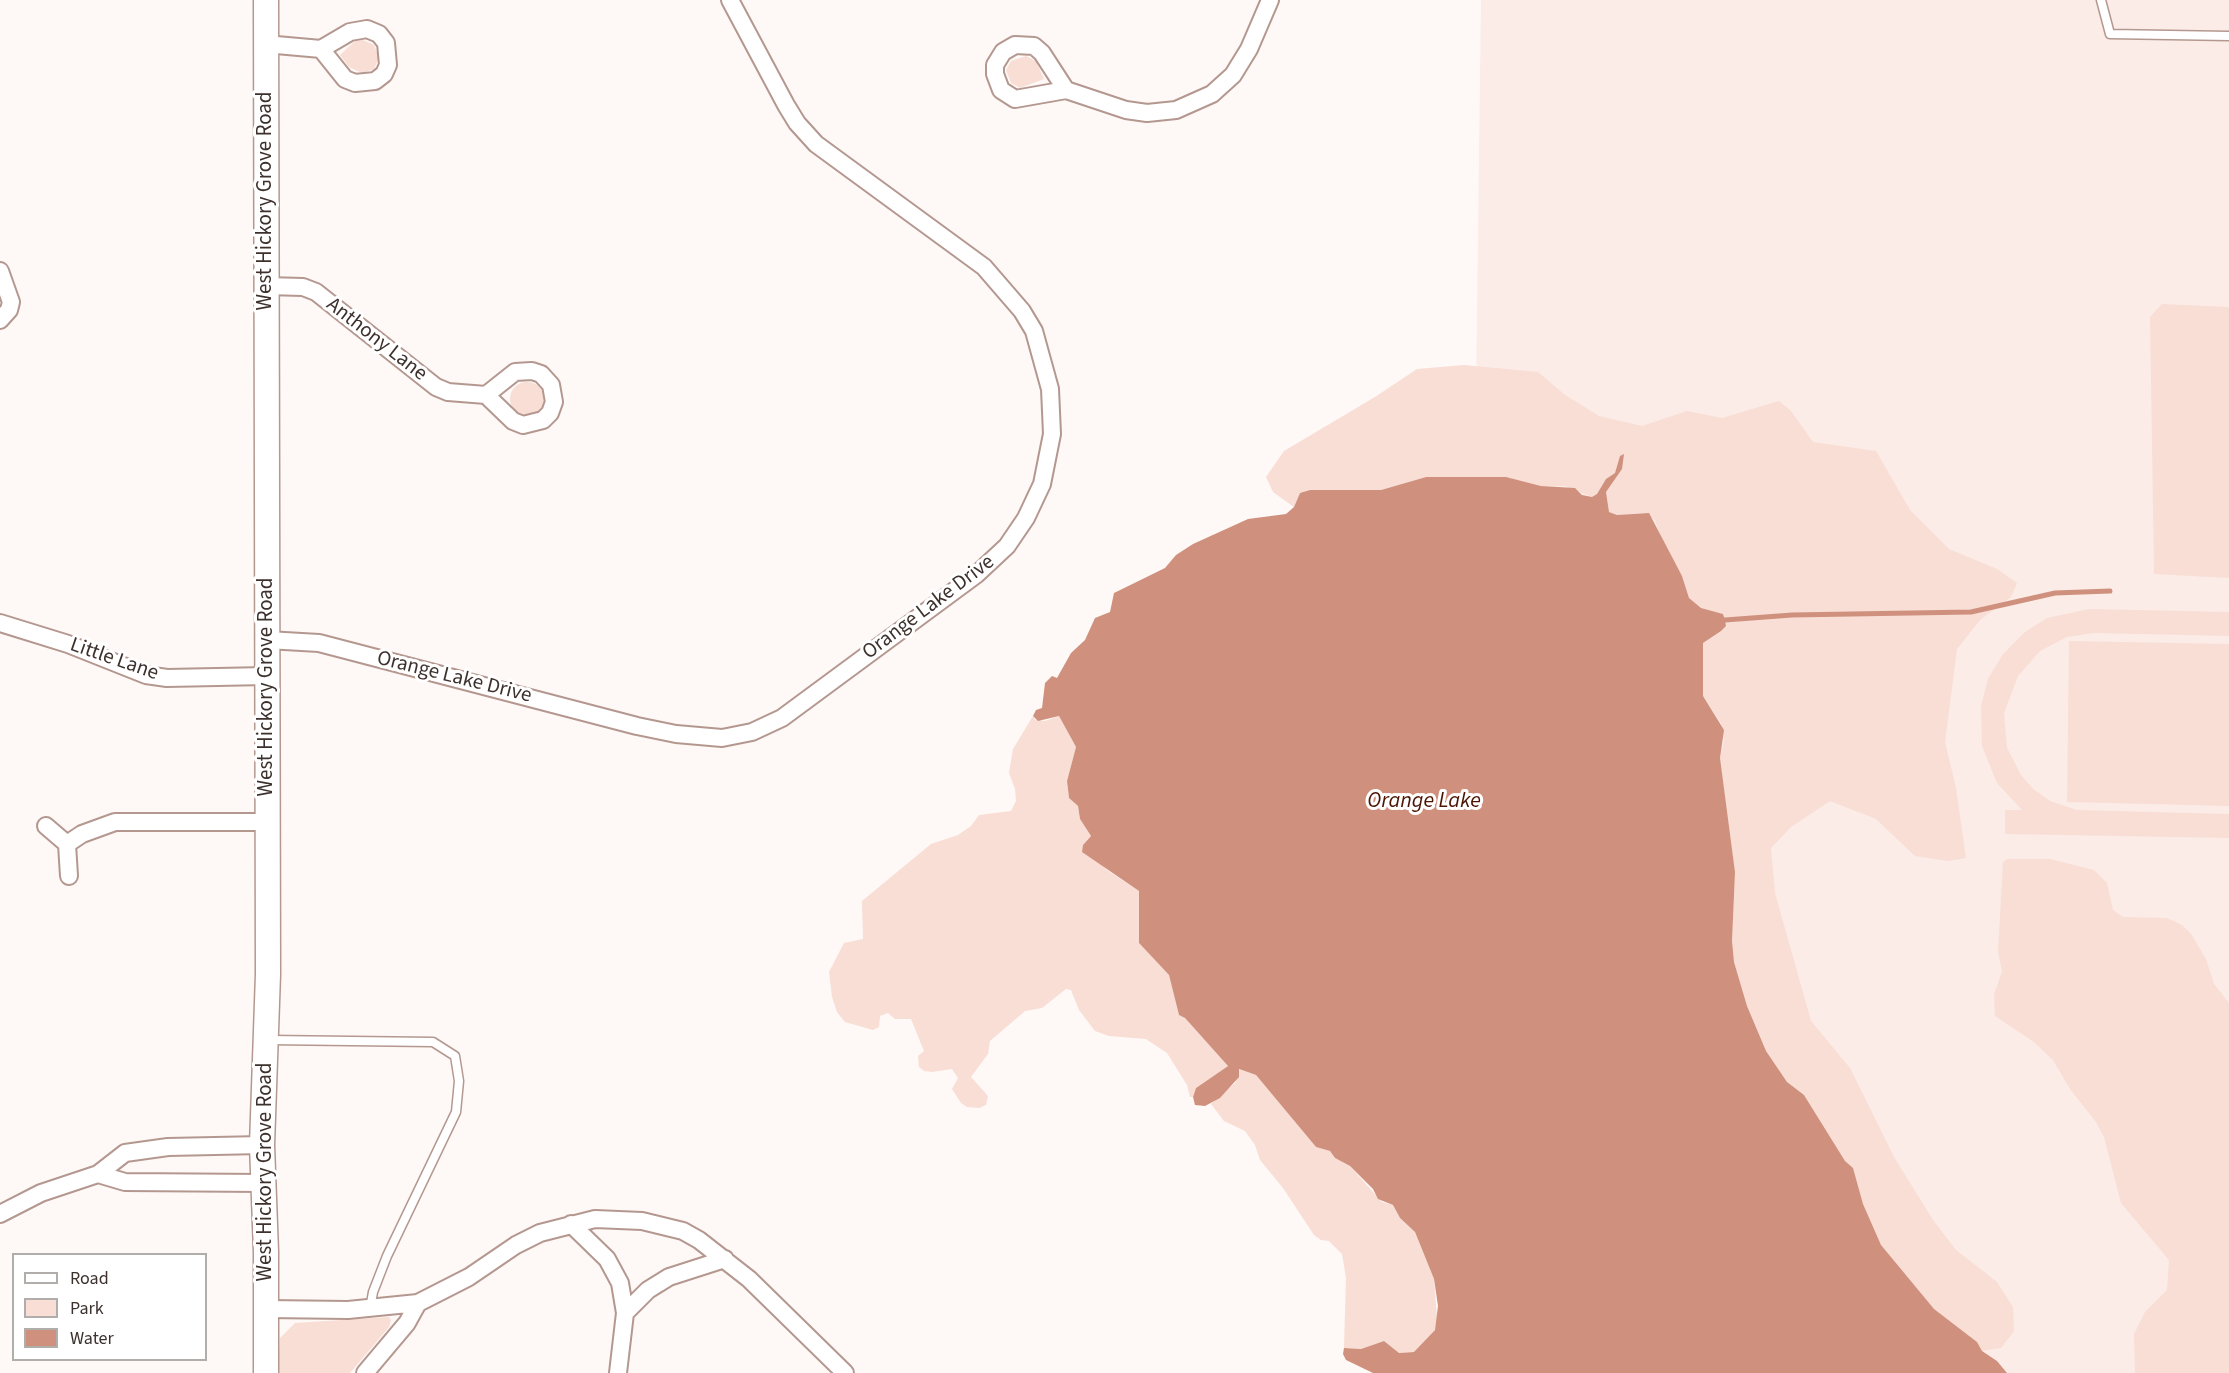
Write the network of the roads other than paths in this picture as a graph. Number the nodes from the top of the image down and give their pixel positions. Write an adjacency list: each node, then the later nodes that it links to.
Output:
1 (266, 0): 6 (street, West Hickory Grove Road)
2 (730, 0): 14 (street, Orange Lake Drive)
3 (1270, 0): 8 (street)
4 (2101, 0): 5 (lane)
5 (2229, 36)
6 (266, 44): 7 (street); 10 (street, West Hickory Grove Road)
7 (321, 49)
8 (1066, 90)
9 (0, 271): 11 (street)
10 (266, 286): 12 (street, Anthony Lane); 14 (street, West Hickory Grove Road)
11 (0, 320)
12 (486, 395)
13 (0, 623): 15 (street, Little Lane)
14 (267, 640): 15 (street, West Hickory Grove Road)
15 (267, 676): 16 (street, West Hickory Grove Road)
16 (267, 822): 18 (street); 20 (street, West Hickory Grove Road)
17 (46, 826): 18 (street)
18 (67, 844): 19 (street)
19 (69, 876)
20 (265, 1040): 21 (street, West Hickory Grove Road); 28 (lane)
21 (262, 1145): 22 (street); 23 (street, West Hickory Grove Road)
22 (98, 1174): 23 (street); 24 (street)
23 (263, 1183): 29 (street, West Hickory Grove Road)
24 (0, 1214)
25 (571, 1224): 26 (street); 27 (street); 30 (street)
26 (725, 1259): 30 (street); 34 (street)
27 (418, 1303): 28 (street); 32 (street)
28 (370, 1309): 29 (street)
29 (267, 1310): 31 (street, West Hickory Grove Road)
30 (625, 1313): 33 (street)
31 (266, 1373)
32 (365, 1373)
33 (618, 1373)
34 (846, 1373)

